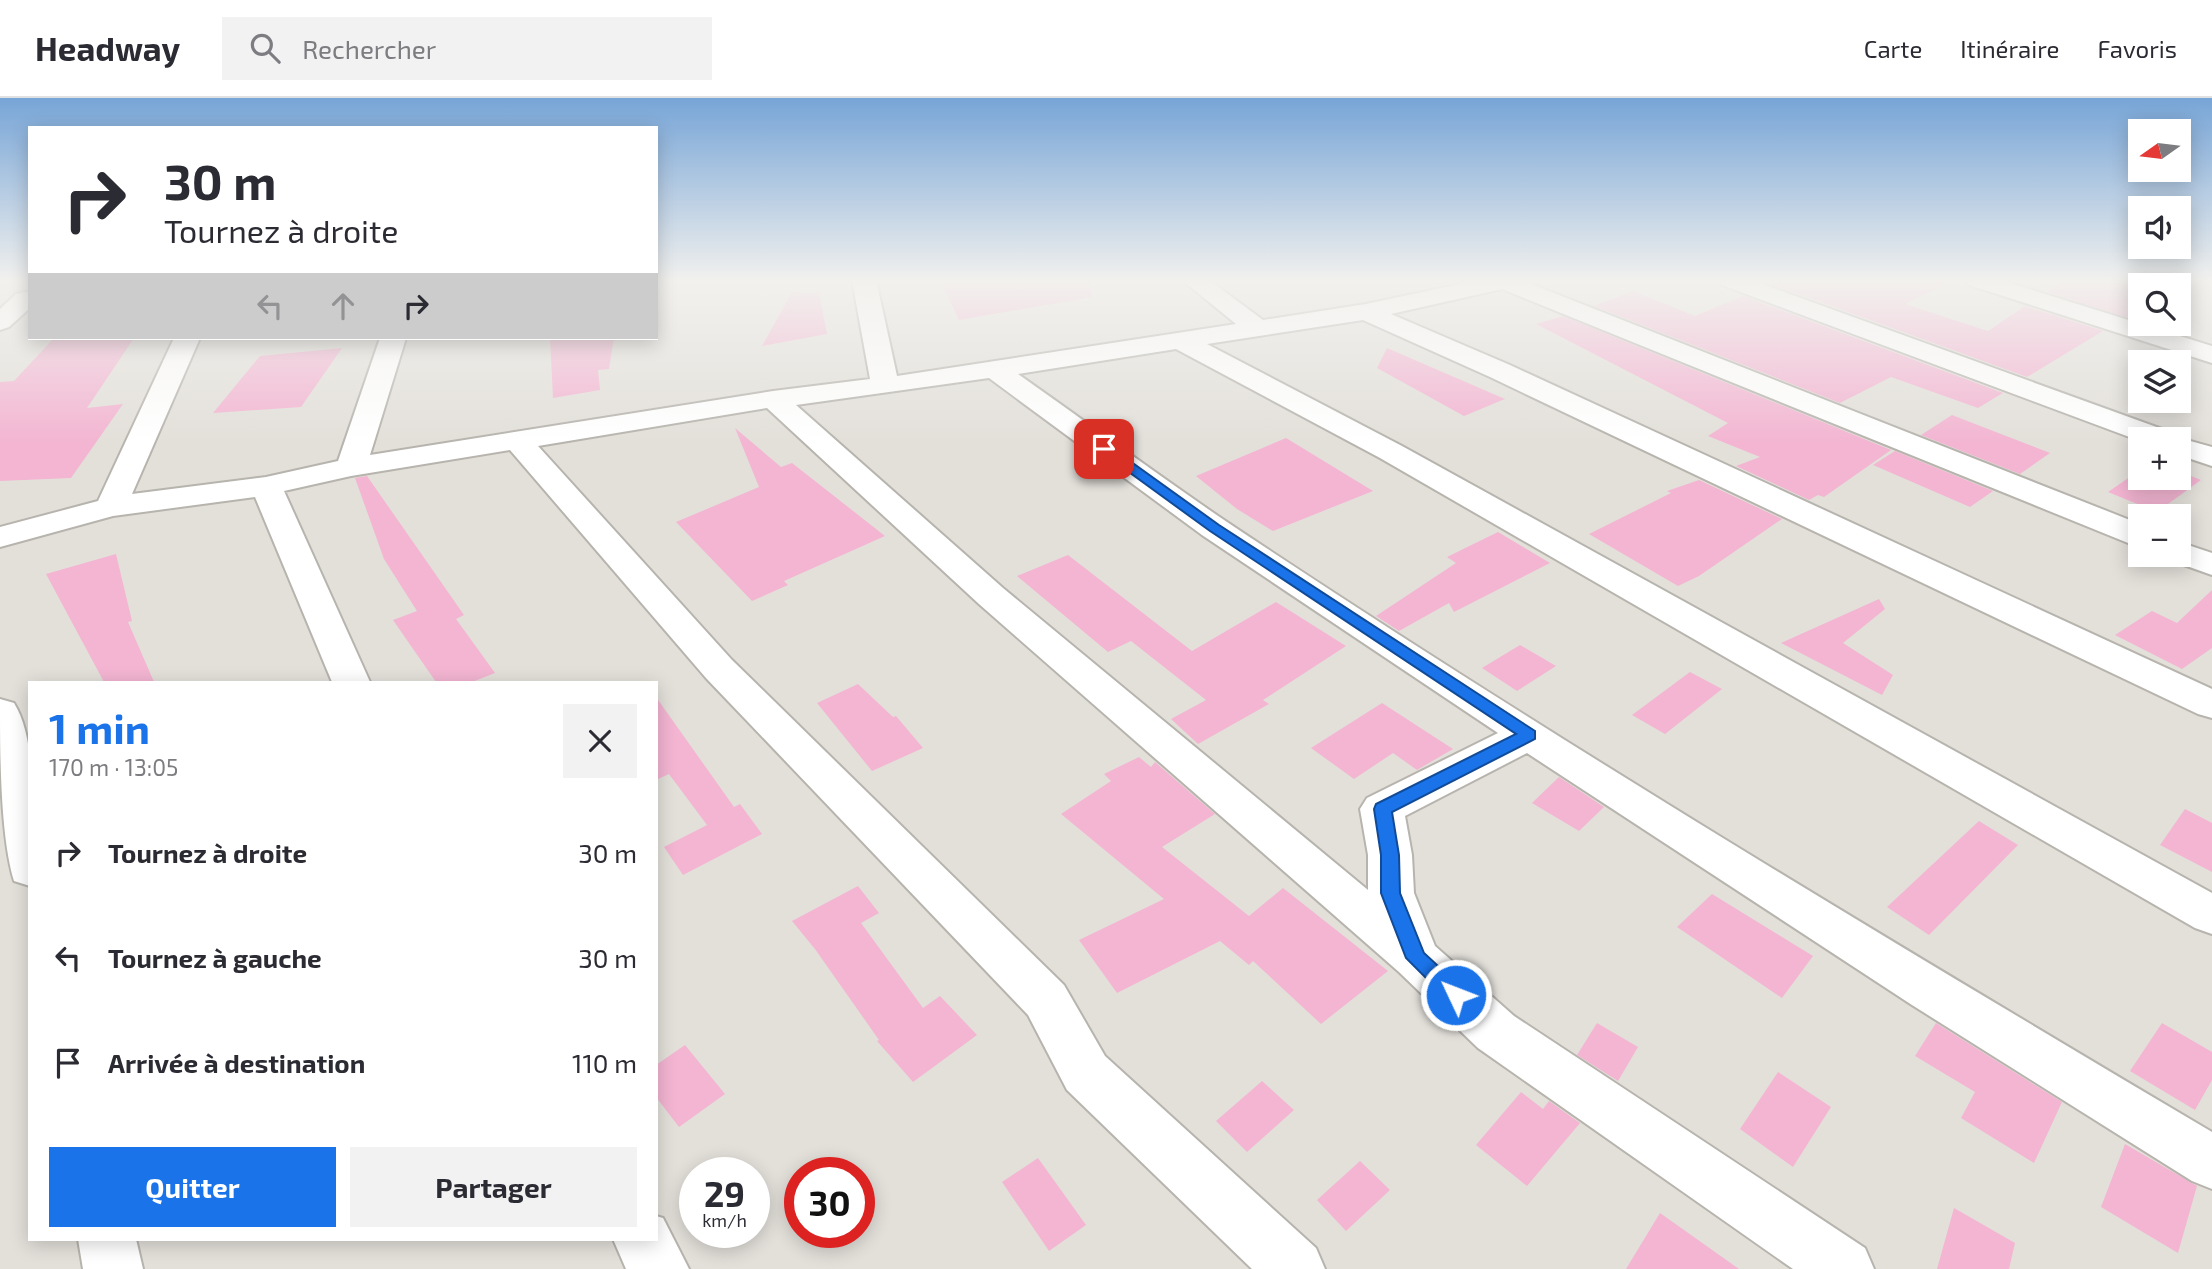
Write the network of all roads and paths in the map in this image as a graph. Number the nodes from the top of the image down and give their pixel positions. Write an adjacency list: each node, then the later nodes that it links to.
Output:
1 (875, 335): 12 (street)
2 (1215, 335): 9 (street)
3 (1416, 335): 26 (street)
4 (1642, 335): 21 (street)
5 (1881, 335): 14 (street)
6 (2149, 335): 10 (street)
7 (186, 340): 20 (street)
8 (392, 340): 18 (street)
9 (1181, 341): 11 (street); 30 (street)
10 (2212, 355)
11 (994, 369): 12 (street); 28 (street)
12 (885, 386): 13 (street)
13 (773, 399): 15 (street); 31 (street)
14 (2131, 427)
15 (516, 439): 18 (street); 37 (street)
16 (2191, 449): 17 (street)
17 (2212, 457)
18 (351, 467): 19 (street)
19 (266, 486): 20 (street); 25 (street)
20 (111, 507): 22 (street)
21 (2128, 531)
22 (0, 537)
23 (2191, 557): 24 (street)
24 (2212, 565)
25 (351, 681)
26 (2212, 705)
27 (0, 712): 29 (street)
28 (1529, 735): 31 (street); 32 (street)
29 (28, 859)
30 (2212, 915)
31 (1416, 958): 38 (street)
32 (2212, 1162)
33 (107, 1241): 35 (street)
34 (643, 1241): 36 (street)
35 (113, 1269)
36 (659, 1269)
37 (1295, 1269)
38 (1844, 1269)

